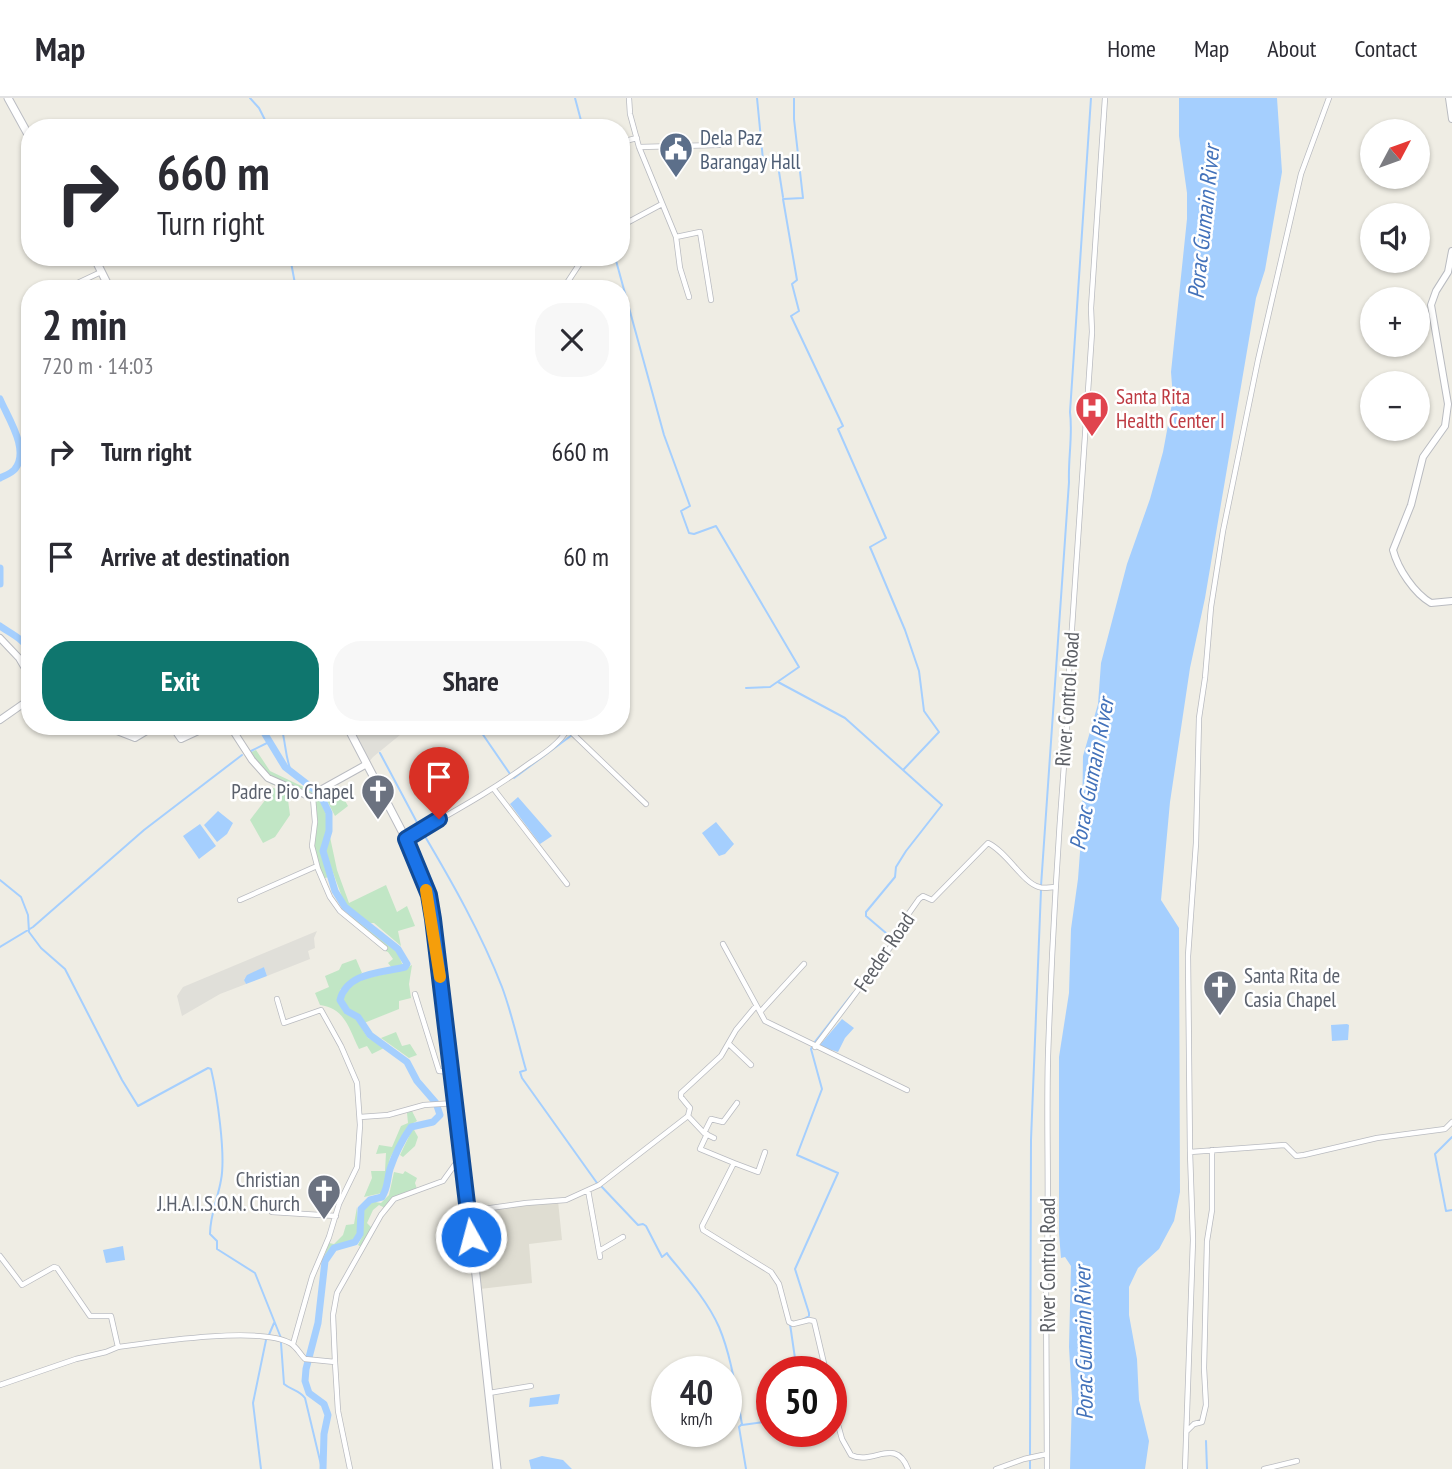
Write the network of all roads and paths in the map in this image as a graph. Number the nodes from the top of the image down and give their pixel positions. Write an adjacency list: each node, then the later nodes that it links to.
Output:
1 (8, 98): 7 (main road)
2 (629, 98): 8 (street)
3 (1105, 98): 38 (street, River Control Road)
4 (1329, 98): 61 (street)
5 (1449, 98): 6 (street)
6 (1452, 119)
7 (21, 122)
8 (637, 138): 9 (street); 11 (street)
9 (630, 140)
10 (719, 145): 11 (street)
11 (639, 147): 12 (street)
12 (662, 204): 13 (street); 14 (street)
13 (630, 221)
14 (676, 237): 20 (street); 21 (street)
15 (1452, 251): 22 (street)
16 (99, 266): 17 (main road)
17 (102, 271): 18 (street); 19 (main road)
18 (83, 280)
19 (106, 280)
20 (689, 297)
21 (711, 300)
22 (1452, 601)
23 (0, 638): 24 (street)
24 (21, 661)
25 (21, 705): 26 (street)
26 (0, 720)
27 (236, 735): 33 (street)
28 (352, 735): 31 (main road)
29 (563, 735): 32 (street)
30 (574, 735): 34 (street)
31 (367, 764): 33 (street); 35 (main road)
32 (493, 788): 35 (street); 37 (street)
33 (317, 794): 36 (street)
34 (646, 804)
35 (406, 839): 50 (main road)
36 (317, 866): 39 (street); 41 (street)
37 (567, 884)
38 (1055, 887): 48 (street, Feeder Road); 79 (street, River Control Road)
39 (240, 900)
40 (723, 944): 45 (street)
41 (385, 948)
42 (804, 964): 46 (street)
43 (415, 994): 50 (street)
44 (277, 999): 54 (street)
45 (756, 1006): 46 (street); 47 (street)
46 (761, 1011): 48 (street)
47 (729, 1044): 49 (street); 55 (street)
48 (813, 1046): 51 (street)
49 (751, 1065)
50 (451, 1072): 52 (main road)
51 (907, 1090)
52 (455, 1102): 54 (street); 62 (main road)
53 (737, 1103): 57 (street)
54 (360, 1116): 67 (street)
55 (688, 1116): 57 (street); 64 (street)
56 (1452, 1122): 59 (street)
57 (705, 1134): 58 (street); 63 (street)
58 (714, 1138)
59 (1212, 1150): 61 (street); 77 (street)
60 (765, 1152): 63 (street)
61 (1190, 1152): 77 (street)
62 (461, 1156): 65 (main road); 73 (street)
63 (734, 1163): 72 (street)
64 (588, 1190): 65 (street); 68 (street)
65 (469, 1211): 76 (main road)
66 (272, 1212): 67 (street)
67 (336, 1216): 70 (street)
68 (623, 1237)
69 (0, 1256): 71 (street)
70 (293, 1345): 71 (street); 73 (street)
71 (118, 1348): 74 (street)
72 (822, 1356)
73 (335, 1362): 81 (street)
74 (0, 1385)
75 (531, 1386): 76 (street)
76 (489, 1393): 82 (main road)
77 (1187, 1432): 86 (street)
78 (846, 1447): 83 (street)
79 (1047, 1454): 84 (street); 85 (street, River Control Road)
80 (1297, 1461): 87 (street)
81 (350, 1469)
82 (497, 1469)
83 (908, 1469)
84 (996, 1469)
85 (1047, 1469)
86 (1185, 1469)
87 (1264, 1469)

